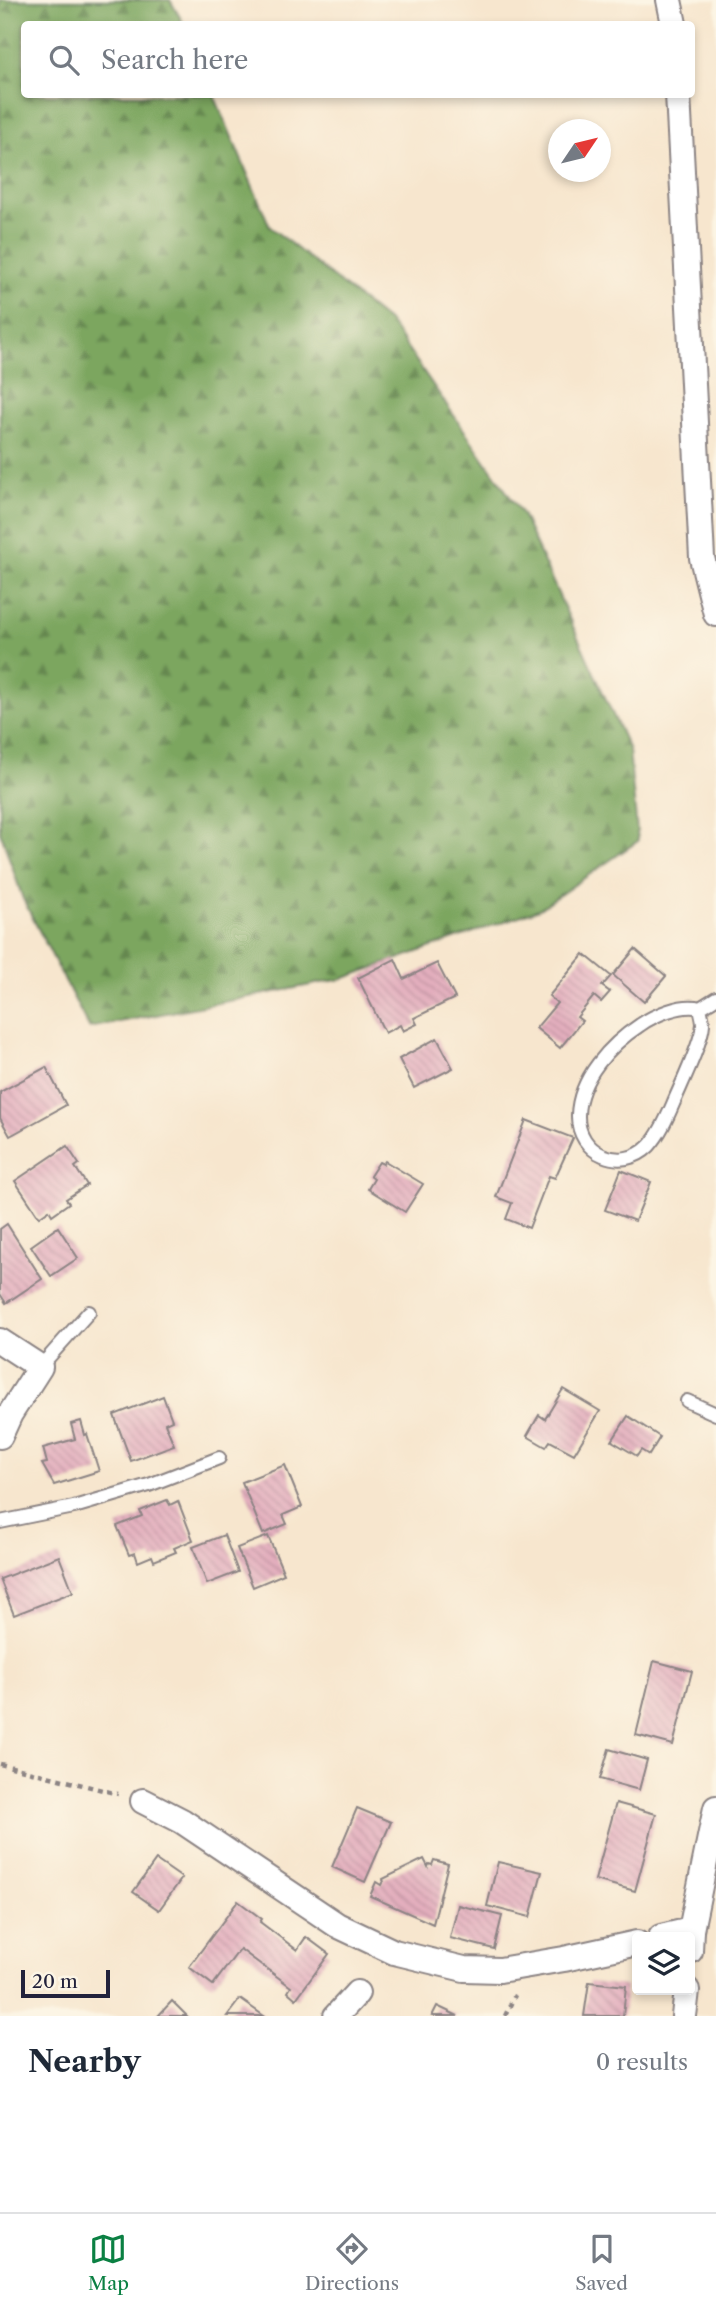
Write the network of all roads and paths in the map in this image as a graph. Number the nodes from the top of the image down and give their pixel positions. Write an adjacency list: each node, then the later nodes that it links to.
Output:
1 (669, 0): 2 (street)
2 (673, 21)
3 (678, 98): 4 (street)
4 (716, 614)
5 (716, 998): 6 (lane)
6 (700, 1008): 6 (lane)
7 (89, 1312): 9 (lane)
8 (0, 1341): 9 (street)
9 (40, 1367): 12 (street)
10 (687, 1401): 11 (lane)
11 (716, 1414)
12 (0, 1436)
13 (219, 1458): 14 (lane)
14 (0, 1522)
15 (0, 1764): 16 (path)
16 (143, 1801): 19 (street)
17 (716, 1808): 18 (street)
18 (693, 1932)
19 (632, 1943)
20 (357, 1993): 22 (street)
21 (686, 1995): 23 (street)
22 (336, 2016)
23 (684, 2016)

